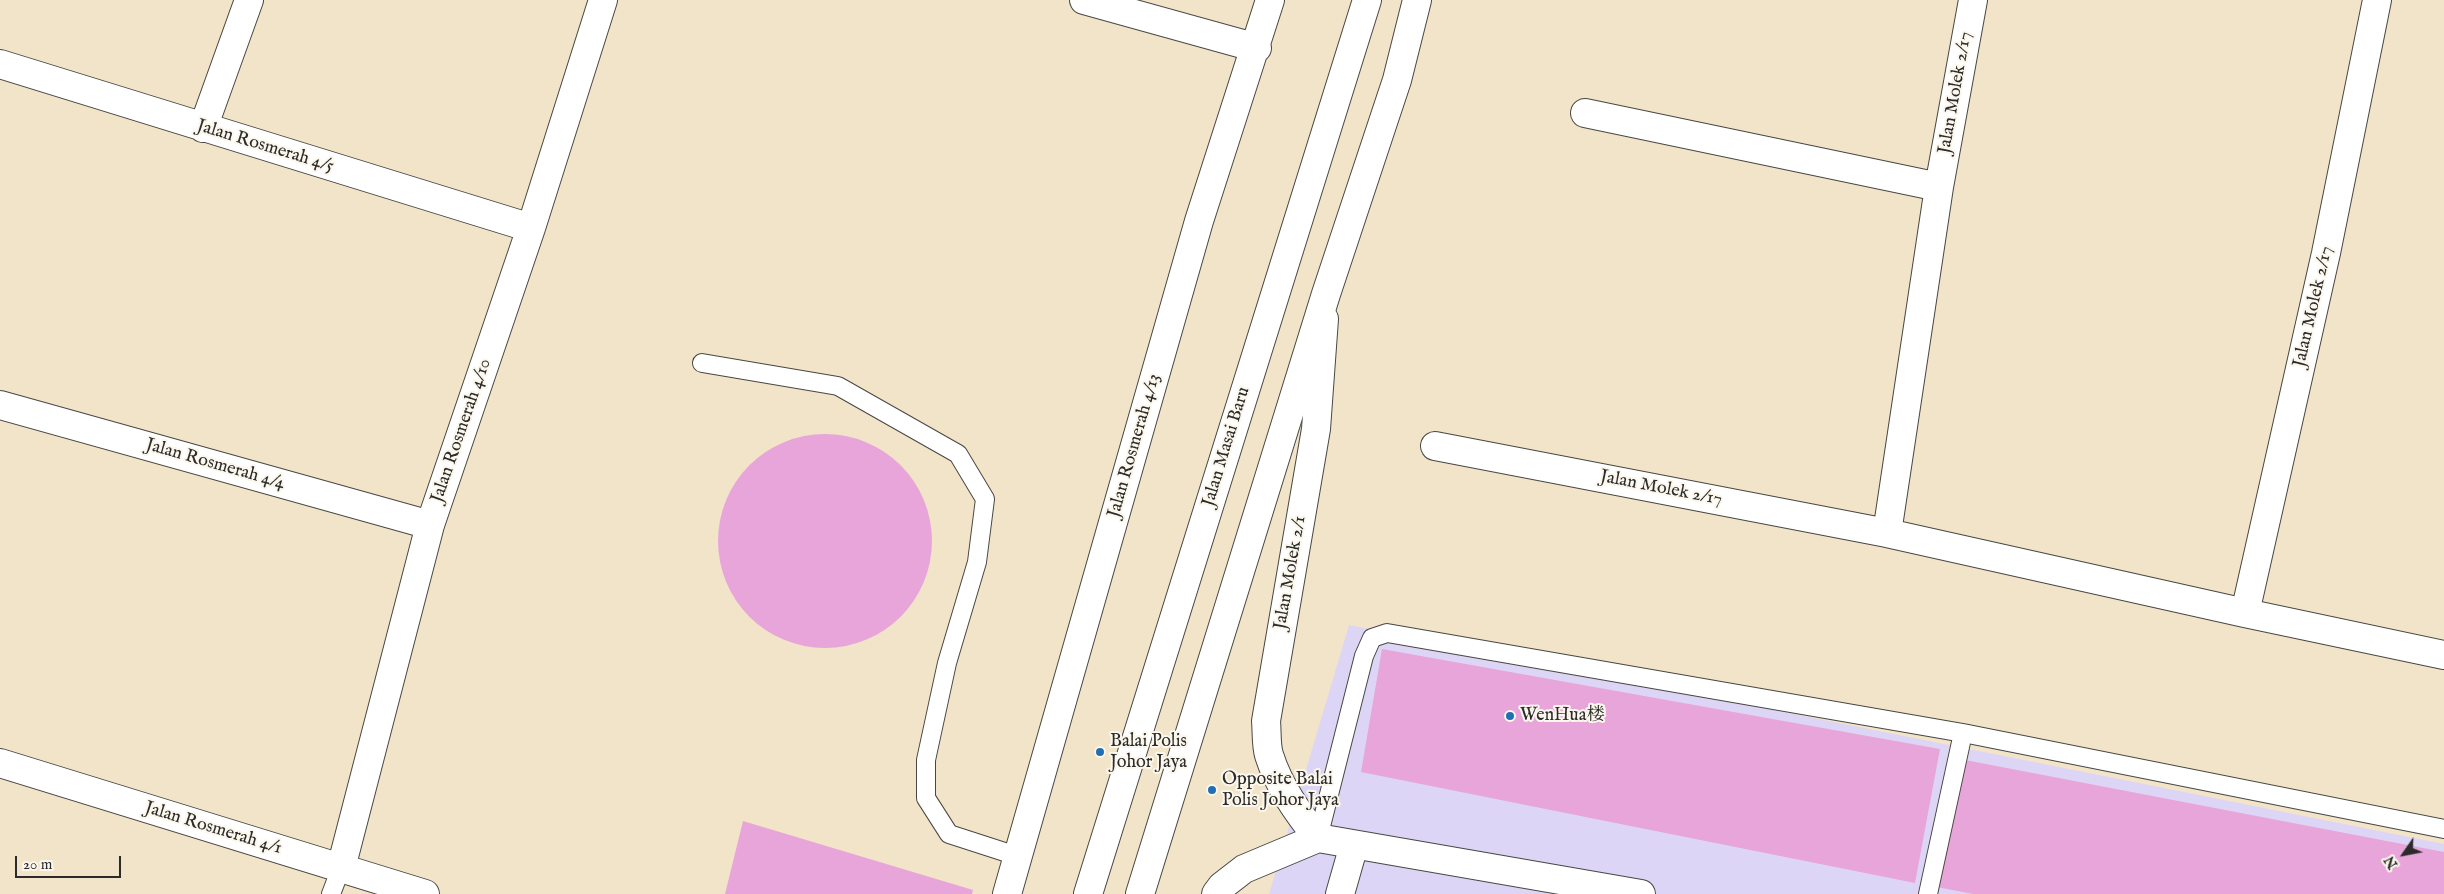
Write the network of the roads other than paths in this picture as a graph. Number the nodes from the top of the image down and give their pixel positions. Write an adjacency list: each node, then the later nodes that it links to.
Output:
1 (249, 0): 12 (street)
2 (603, 0): 14 (street, Jalan Rosmerah 4/10)
3 (1084, 0): 9 (street)
4 (1270, 0): 9 (street, Jalan Rosmerah 4/13)
5 (1367, 0): 34 (street, Jalan Masai Baru)
6 (1416, 0): 15 (street)
7 (1973, 0): 13 (street, Jalan Molek 2/17)
8 (2377, 0): 21 (street, Jalan Molek 2/17)
9 (1256, 48): 28 (street, Jalan Rosmerah 4/13)
10 (0, 64): 12 (street, Jalan Rosmerah 4/5)
11 (1585, 112): 13 (street)
12 (203, 128): 14 (street, Jalan Rosmerah 4/5)
13 (1939, 187): 20 (street, Jalan Molek 2/17)
14 (531, 228): 19 (street, Jalan Rosmerah 4/10)
15 (1326, 294): 26 (street, Jalan Molek 2/1); 35 (street)
16 (702, 363): 28 (lane)
17 (0, 405): 19 (street, Jalan Rosmerah 4/4)
18 (1435, 446): 20 (street, Jalan Molek 2/17)
19 (430, 525): 29 (street, Jalan Rosmerah 4/10)
20 (1887, 533): 21 (street, Jalan Molek 2/17)
21 (2245, 613): 22 (street, Jalan Molek 2/17)
22 (2444, 655)
23 (1964, 733): 25 (lane); 26 (lane); 39 (lane)
24 (0, 763): 29 (street, Jalan Rosmerah 4/1)
25 (2444, 829)
26 (1318, 838): 27 (street); 36 (street)
27 (1354, 845): 30 (street); 37 (street)
28 (1017, 856): 33 (street, Jalan Rosmerah 4/13)
29 (340, 868): 31 (lane); 32 (street, Jalan Rosmerah 4/1)
30 (1559, 887): 38 (street)
31 (331, 894)
32 (425, 894)
33 (1007, 894)
34 (1088, 894)
35 (1140, 894)
36 (1216, 894)
37 (1340, 894)
38 (1641, 894)
39 (1928, 894)

